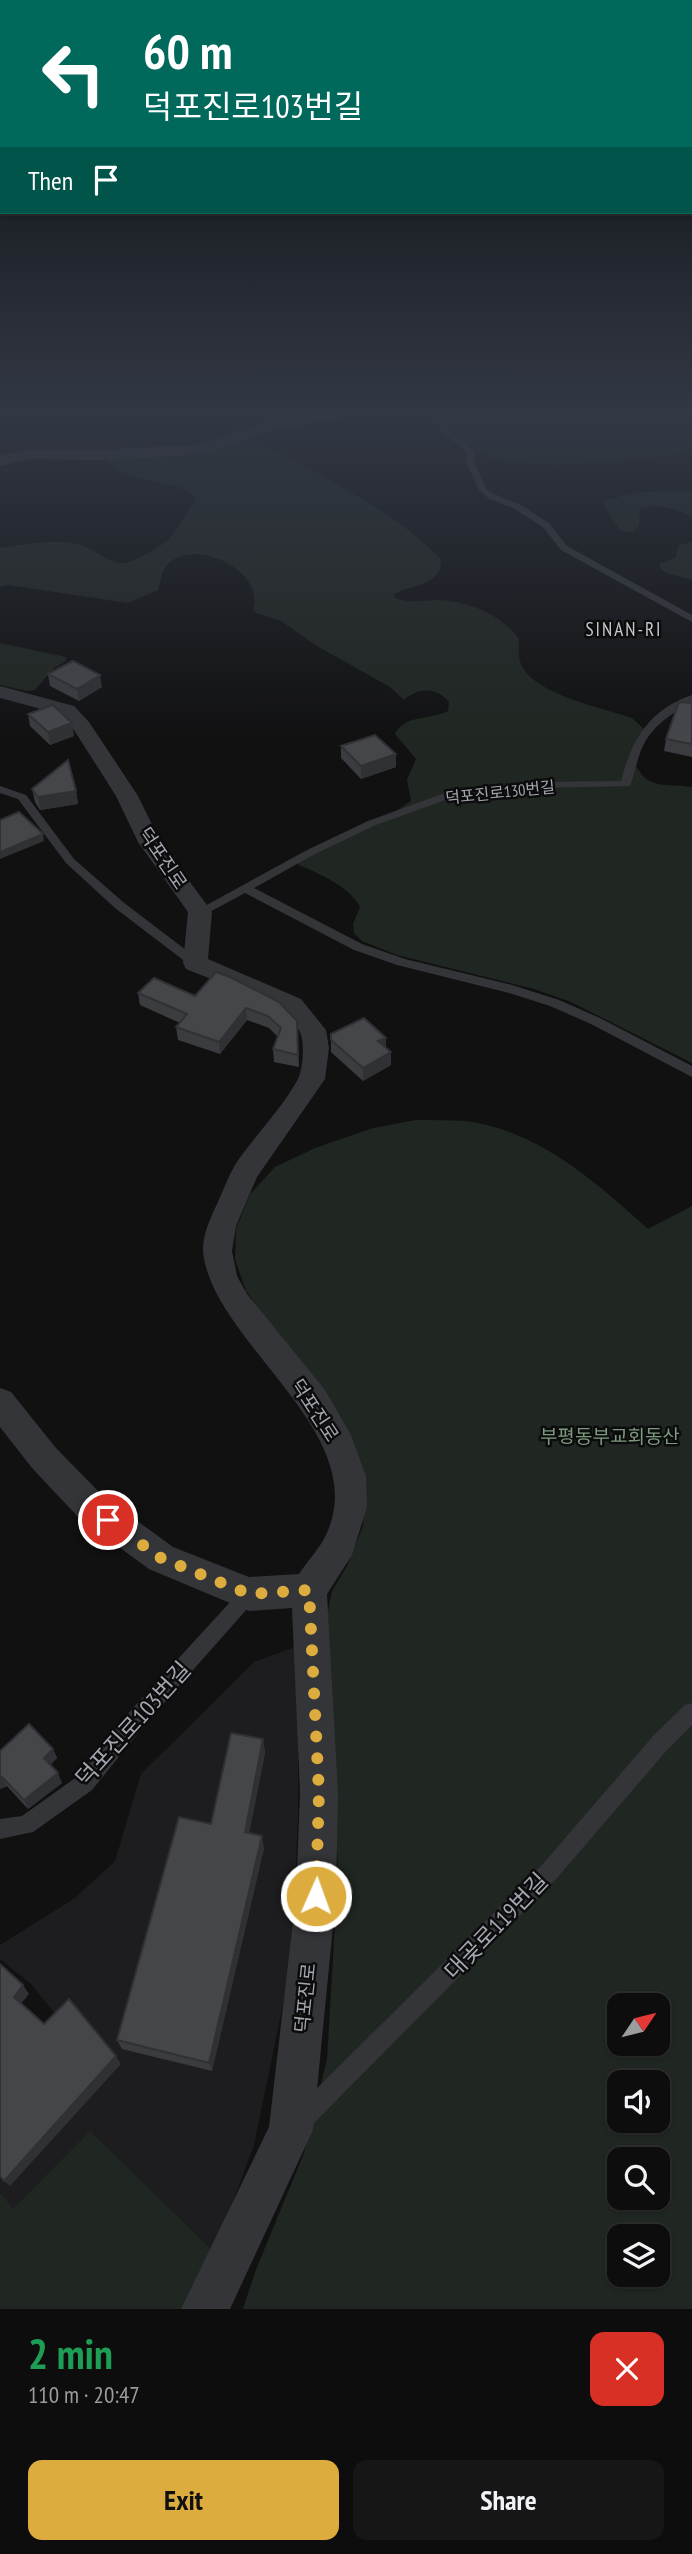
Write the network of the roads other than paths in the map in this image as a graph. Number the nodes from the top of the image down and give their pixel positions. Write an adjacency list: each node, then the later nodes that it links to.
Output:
1 (538, 521): 2 (lane)
2 (692, 619)
3 (6, 696): 7 (street, 덕포진로)
4 (692, 698): 6 (lane, 덕포진로130번길)
5 (0, 789): 8 (lane)
6 (245, 888): 7 (lane, 덕포진로130번길); 9 (lane)
7 (201, 912): 8 (street)
8 (195, 963): 11 (street, 덕포진로)
9 (692, 1072)
10 (0, 1402): 12 (street)
11 (309, 1590): 12 (street); 15 (street, 덕포진로)
12 (249, 1594): 14 (lane, 덕포진로103번길)
13 (692, 1712): 15 (lane, 대곶로119번길)
14 (0, 1829)
15 (291, 2130): 16 (street, 덕포진로)
16 (205, 2309)

